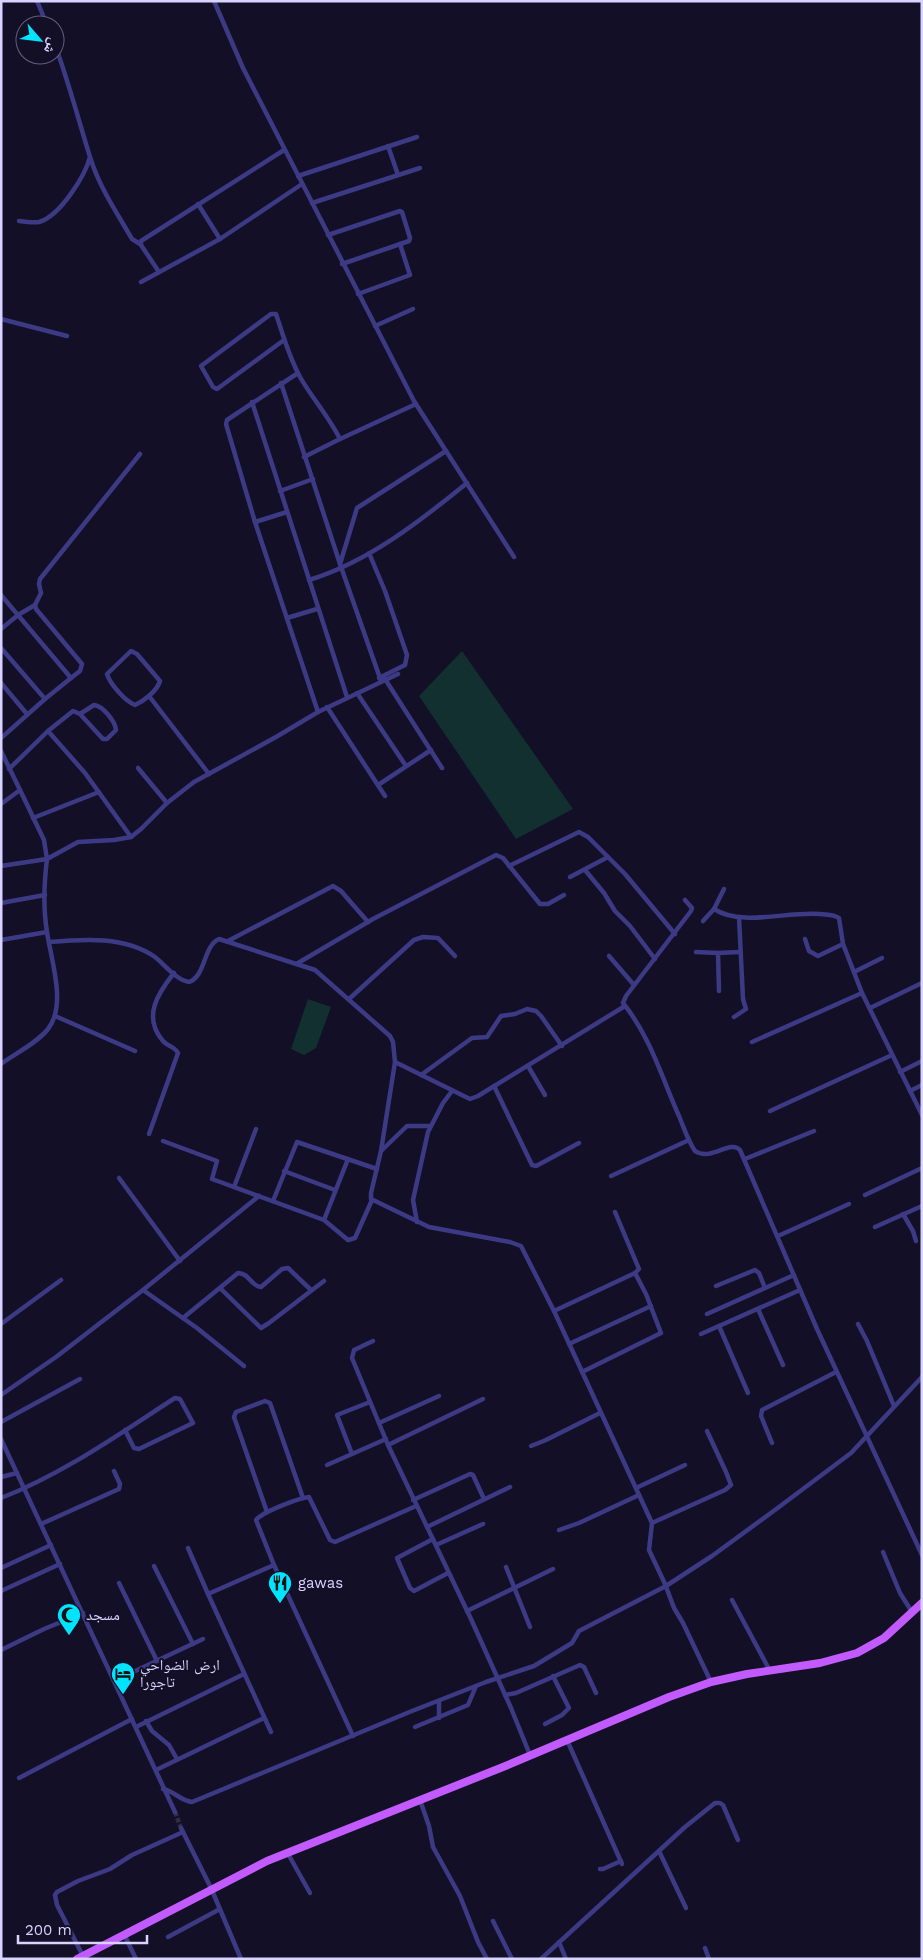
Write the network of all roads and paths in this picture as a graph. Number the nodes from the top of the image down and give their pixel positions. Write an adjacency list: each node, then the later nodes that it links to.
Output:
1 (37, 1): 3 (street)
2 (214, 1): 7 (street)
3 (43, 15)
4 (62, 65): 8 (street)
5 (417, 137): 6 (street)
6 (388, 146): 10 (street); 11 (street)
7 (284, 150): 11 (street); 14 (street)
8 (90, 155): 15 (street); 18 (street)
9 (420, 168): 10 (street)
10 (398, 175): 13 (street)
11 (298, 176): 12 (street)
12 (302, 184): 13 (street); 17 (street)
13 (312, 203): 16 (street)
14 (198, 204): 17 (street); 18 (street)
15 (19, 221)
16 (328, 235): 19 (street); 20 (street)
17 (220, 239): 21 (street)
18 (140, 244): 21 (street)
19 (400, 244): 20 (street); 23 (street)
20 (342, 264): 23 (street)
21 (159, 272): 22 (street)
22 (141, 282)
23 (358, 294): 26 (street)
24 (413, 309): 26 (street)
25 (1, 319): 27 (street)
26 (374, 326): 32 (street)
27 (67, 336)
28 (284, 340): 28 (street); 29 (street)
29 (298, 373): 30 (street); 33 (street)
30 (281, 383): 31 (street); 36 (street)
31 (252, 402): 39 (street); 41 (street)
32 (416, 404): 33 (street); 34 (street)
33 (340, 440): 36 (street)
34 (446, 451): 38 (street); 44 (street)
35 (140, 454): 47 (street)
36 (304, 457): 37 (street)
37 (313, 480): 39 (street); 44 (street)
38 (467, 483): 42 (street); 43 (street)
39 (280, 491): 40 (street)
40 (287, 512): 41 (street); 45 (street)
41 (255, 522): 50 (street)
42 (369, 553): 44 (street); 55 (street)
43 (514, 557)
44 (341, 566): 45 (street); 55 (street)
45 (309, 580): 48 (street)
46 (1, 595): 49 (street)
47 (34, 605): 49 (street); 54 (street)
48 (317, 609): 50 (street); 59 (street)
49 (18, 615): 51 (street); 54 (street)
50 (287, 618): 62 (street)
51 (1, 629)
52 (1, 648): 60 (street)
53 (398, 674): 55 (street)
54 (70, 678): 60 (street)
55 (382, 679): 57 (street); 67 (street)
56 (1, 683): 63 (street)
57 (357, 692): 59 (street); 69 (street)
58 (149, 696): 58 (street); 73 (street)
59 (346, 697): 61 (street)
60 (45, 699): 63 (street)
61 (327, 707): 62 (street); 74 (street)
62 (318, 712): 73 (street)
63 (27, 714): 66 (street)
64 (80, 714): 64 (street); 65 (street)
65 (48, 732): 72 (street); 76 (street)
66 (1, 738)
67 (431, 750): 69 (street); 71 (street)
68 (1, 751): 72 (street)
69 (406, 766): 74 (street)
70 (138, 768): 78 (street)
71 (442, 768)
72 (9, 769): 75 (street)
73 (209, 774): 78 (street)
74 (378, 785): 77 (street)
75 (20, 790): 79 (street); 80 (street)
76 (99, 792): 80 (street); 81 (street)
77 (385, 796)
78 (167, 802): 81 (street)
79 (1, 804)
80 (34, 818): 83 (street)
81 (131, 837): 83 (street)
82 (608, 857): 85 (street); 86 (street); 98 (street)
83 (47, 859): 84 (street); 89 (street)
84 (1, 866)
85 (509, 866): 90 (street); 96 (street)
86 (585, 870): 87 (street); 109 (street)
87 (570, 877)
88 (724, 889): 93 (street)
89 (45, 895): 92 (street); 97 (street)
90 (564, 895)
91 (685, 900): 98 (street)
92 (1, 903)
93 (714, 909): 94 (street); 95 (street)
94 (739, 917): 103 (street); 105 (street)
95 (703, 921)
96 (368, 922): 101 (street); 111 (street)
97 (47, 932): 100 (street); 102 (street)
98 (675, 934): 109 (street)
99 (805, 939): 103 (street)
100 (1, 940)
101 (228, 941): 111 (street); 113 (street)
102 (49, 942): 113 (street); 121 (street)
103 (843, 944): 112 (street)
104 (696, 952): 106 (street)
105 (740, 952): 106 (street); 122 (street)
106 (718, 954): 116 (street)
107 (455, 956): 118 (street)
108 (609, 956): 115 (street)
109 (655, 958): 115 (street)
110 (882, 958): 112 (street)
111 (298, 963): 118 (street)
112 (854, 972): 117 (street)
113 (174, 973): 143 (street)
114 (922, 982): 120 (street)
115 (634, 985): 119 (street)
116 (719, 991)
117 (862, 993): 120 (street); 123 (street)
118 (349, 999): 128 (street)
119 (625, 1006): 124 (street); 144 (street)
120 (870, 1008): 126 (street)
121 (55, 1016): 125 (street); 129 (street)
122 (734, 1017)
123 (752, 1042)
124 (562, 1046): 130 (street); 132 (street)
125 (135, 1051)
126 (892, 1055): 131 (street); 138 (street)
127 (922, 1061): 131 (street)
128 (395, 1062): 132 (street); 147 (street)
129 (1, 1064)
130 (528, 1066): 134 (street); 137 (street)
131 (900, 1072): 136 (street)
132 (421, 1075): 135 (street)
133 (922, 1085): 136 (street)
134 (494, 1086): 135 (street); 146 (street)
135 (452, 1091): 140 (street)
136 (910, 1091): 139 (street)
137 (545, 1095)
138 (770, 1111)
139 (922, 1114)
140 (430, 1126): 147 (street); 167 (street)
141 (256, 1129): 155 (street)
142 (814, 1131): 149 (street)
143 (150, 1134)
144 (689, 1140): 149 (street); 153 (street)
145 (163, 1141): 155 (street)
146 (579, 1143)
147 (381, 1151): 151 (street)
148 (348, 1159): 151 (street); 152 (street); 156 (street)
149 (745, 1160): 169 (street)
150 (922, 1168): 157 (street)
151 (376, 1169): 159 (street)
152 (284, 1171): 156 (street); 160 (street)
153 (612, 1176)
154 (119, 1178): 171 (street)
155 (234, 1187): 158 (street)
156 (335, 1190): 166 (street)
157 (865, 1195)
158 (259, 1196): 160 (street); 171 (street)
159 (372, 1200): 166 (street); 167 (street)
160 (273, 1201): 166 (street)
161 (849, 1204): 169 (street)
162 (920, 1206): 164 (street); 165 (street)
163 (614, 1212): 172 (street)
164 (922, 1213)
165 (903, 1214): 168 (street); 170 (street)
166 (324, 1220)
167 (417, 1222): 184 (street)
168 (875, 1227)
169 (778, 1236): 173 (street)
170 (916, 1241)
171 (180, 1261): 179 (street)
172 (635, 1273): 182 (street); 184 (street)
173 (794, 1275): 178 (street); 181 (street)
174 (61, 1280): 187 (street)
175 (324, 1280): 180 (street)
176 (716, 1286): 178 (street)
177 (220, 1288): 180 (street); 180 (street); 186 (street)
178 (765, 1288): 185 (street)
179 (143, 1290): 186 (street); 200 (street)
180 (311, 1290)
181 (800, 1290): 183 (street); 196 (street)
182 (651, 1306): 192 (street); 195 (street)
183 (758, 1309): 189 (street); 193 (street)
184 (554, 1311): 192 (street)
185 (707, 1314)
186 (183, 1318): 194 (street)
187 (1, 1324)
188 (858, 1324): 204 (street)
189 (719, 1326): 190 (street); 199 (street)
190 (701, 1334)
191 (373, 1341): 203 (street)
192 (569, 1344): 195 (street)
193 (783, 1365)
194 (244, 1366)
195 (582, 1372): 205 (street)
196 (836, 1372): 210 (street); 213 (street)
197 (922, 1376): 204 (street)
198 (80, 1380): 206 (street)
199 (748, 1393)
200 (1, 1395)
201 (439, 1396): 207 (street)
202 (483, 1399): 214 (street)
203 (370, 1402): 207 (street); 216 (street)
204 (894, 1406): 210 (street)
205 (600, 1413): 215 (street); 223 (street)
206 (1, 1422)
207 (379, 1423): 212 (street)
208 (125, 1430): 208 (street); 224 (street)
209 (707, 1431): 232 (street)
210 (866, 1436): 242 (street); 251 (street)
211 (1, 1439): 220 (street)
212 (386, 1439): 214 (street); 216 (street)
213 (772, 1443)
214 (388, 1445): 229 (street)
215 (531, 1446)
216 (352, 1454): 217 (street)
217 (327, 1465)
218 (685, 1465): 223 (street)
219 (114, 1471): 233 (street)
220 (17, 1473): 221 (street); 224 (street)
221 (1, 1477)
222 (510, 1486): 228 (street)
223 (636, 1488): 225 (street)
224 (24, 1489): 226 (street); 233 (street)
225 (639, 1495): 232 (street); 236 (street)
226 (1, 1498)
227 (303, 1498): 230 (street); 231 (street); 231 (street)
228 (484, 1499): 229 (street); 235 (street)
229 (413, 1500): 230 (street)
230 (416, 1506): 235 (street)
231 (267, 1512): 244 (street)
232 (652, 1523): 251 (street)
233 (40, 1524): 238 (street)
234 (483, 1524): 239 (street)
235 (427, 1527): 237 (street)
236 (559, 1530)
237 (432, 1539): 239 (street); 249 (street)
238 (51, 1545): 243 (street); 247 (street)
239 (436, 1545): 249 (street)
240 (188, 1548): 254 (street)
241 (883, 1552): 258 (street)
242 (922, 1555)
243 (60, 1564): 253 (street); 259 (street)
244 (274, 1565): 254 (street); 283 (street)
245 (154, 1566): 262 (street)
246 (506, 1567): 252 (street)
247 (1, 1568)
248 (553, 1569): 252 (street)
249 (448, 1573): 257 (street)
250 (119, 1583): 264 (street)
251 (666, 1586): 268 (street); 270 (street)
252 (515, 1588): 257 (street); 260 (street)
253 (1, 1591)
254 (208, 1594): 266 (street)
255 (732, 1600): 265 (street)
256 (922, 1603): 258 (main road)
257 (467, 1610): 268 (street)
258 (912, 1612): 265 (main road)
259 (83, 1613): 263 (street); 269 (street)
260 (530, 1626)
261 (203, 1639): 262 (street)
262 (193, 1644): 264 (street)
263 (1, 1650)
264 (157, 1661): 269 (street)
265 (770, 1669): 270 (main road)
266 (244, 1674): 275 (street); 278 (street)
267 (553, 1676): 272 (street); 273 (street); 279 (street)
268 (498, 1678): 271 (street); 273 (street)
269 (114, 1681): 277 (street)
270 (711, 1682): 284 (main road)
271 (476, 1686): 274 (street); 276 (street)
272 (596, 1693)
273 (505, 1695): 285 (street)
274 (439, 1701): 276 (street); 283 (street)
275 (264, 1718): 282 (street); 286 (street)
276 (438, 1718): 281 (street)
277 (132, 1720): 280 (street); 288 (street)
278 (146, 1721): 280 (street); 286 (street)
279 (545, 1724)
280 (136, 1727): 287 (street)
281 (415, 1727)
282 (271, 1732)
283 (353, 1736): 289 (street)
284 (567, 1740): 285 (main road); 295 (street)
285 (530, 1755): 290 (main road)
286 (178, 1760): 287 (street)
287 (156, 1770): 289 (street)
288 (19, 1778)
289 (164, 1788): 291 (street)
290 (420, 1799): 294 (main road); 308 (street)
291 (175, 1812)
292 (738, 1840): 293 (street)
293 (659, 1851): 298 (street); 303 (street)
294 (287, 1852): 296 (main road); 297 (street)
295 (600, 1869)
296 (212, 1888): 299 (street); 301 (main road); 305 (street)
297 (310, 1893)
298 (686, 1908)
299 (220, 1909): 302 (street); 307 (street)
300 (493, 1921): 309 (street)
301 (124, 1934): 305 (main road); 306 (street)
302 (168, 1937)
303 (558, 1942): 310 (street); 311 (street)
304 (705, 1948): 312 (street)
305 (81, 1958)
306 (136, 1959)
307 (242, 1959)
308 (487, 1959)
309 (512, 1959)
310 (541, 1959)
311 (566, 1959)
312 (709, 1959)

